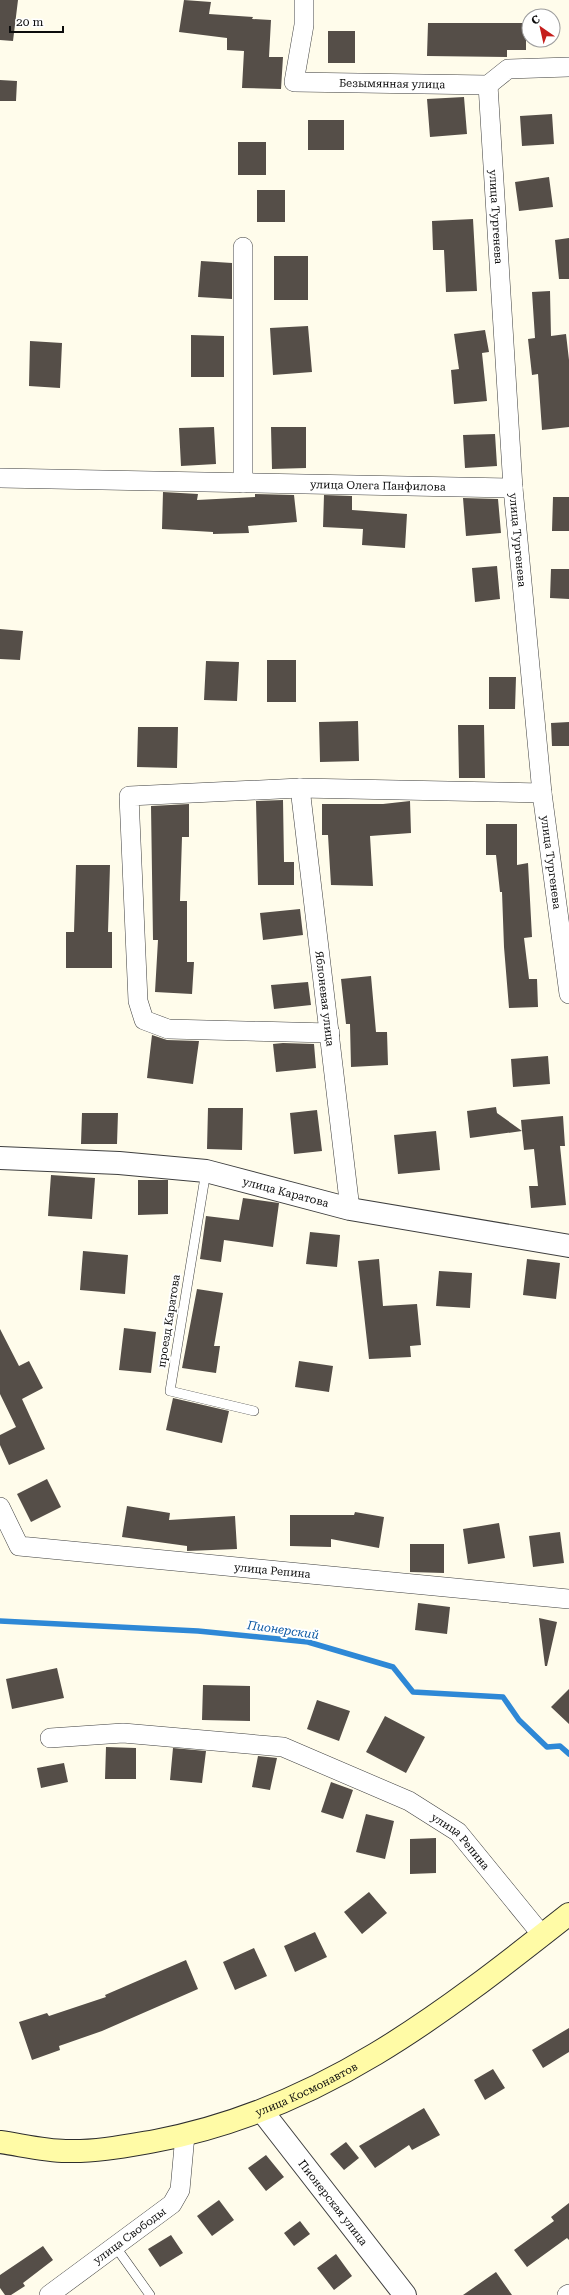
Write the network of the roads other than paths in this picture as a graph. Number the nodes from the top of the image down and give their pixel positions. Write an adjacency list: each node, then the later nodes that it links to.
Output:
1 (304, 0): 3 (street, Безымянная улица)
2 (569, 67): 3 (street)
3 (488, 84): 7 (street, улица Тургенева)
4 (243, 247): 6 (street)
5 (0, 478): 6 (street, улица Олега Панфилова)
6 (243, 483): 7 (street, улица Олега Панфилова)
7 (513, 488): 9 (street, улица Тургенева)
8 (300, 788): 9 (street); 11 (street, Яблоневая улица); 11 (street)
9 (542, 794): 10 (street, улица Тургенева)
10 (569, 994)
11 (330, 1033): 14 (street, Яблоневая улица)
12 (0, 1158): 13 (street, улица Каратова)
13 (206, 1171): 14 (street, улица Каратова); 16 (lane, проезд Каратова)
14 (350, 1209): 15 (street, улица Каратова)
15 (569, 1246)
16 (254, 1411)
17 (0, 1506): 18 (street, улица Репина)
18 (569, 1599)
19 (50, 1738): 21 (street, улица Репина)
20 (569, 1914): 21 (main road, улица Космонавтов)
21 (542, 1935): 22 (main road, улица Космонавтов)
22 (262, 2111): 23 (main road, улица Космонавтов); 28 (street, Пионерская улица)
23 (185, 2135): 24 (main road, улица Космонавтов); 25 (street, улица Свободы)
24 (0, 2142)
25 (115, 2246): 26 (street, улица Свободы); 27 (lane)
26 (49, 2295)
27 (150, 2295)
28 (404, 2295)

